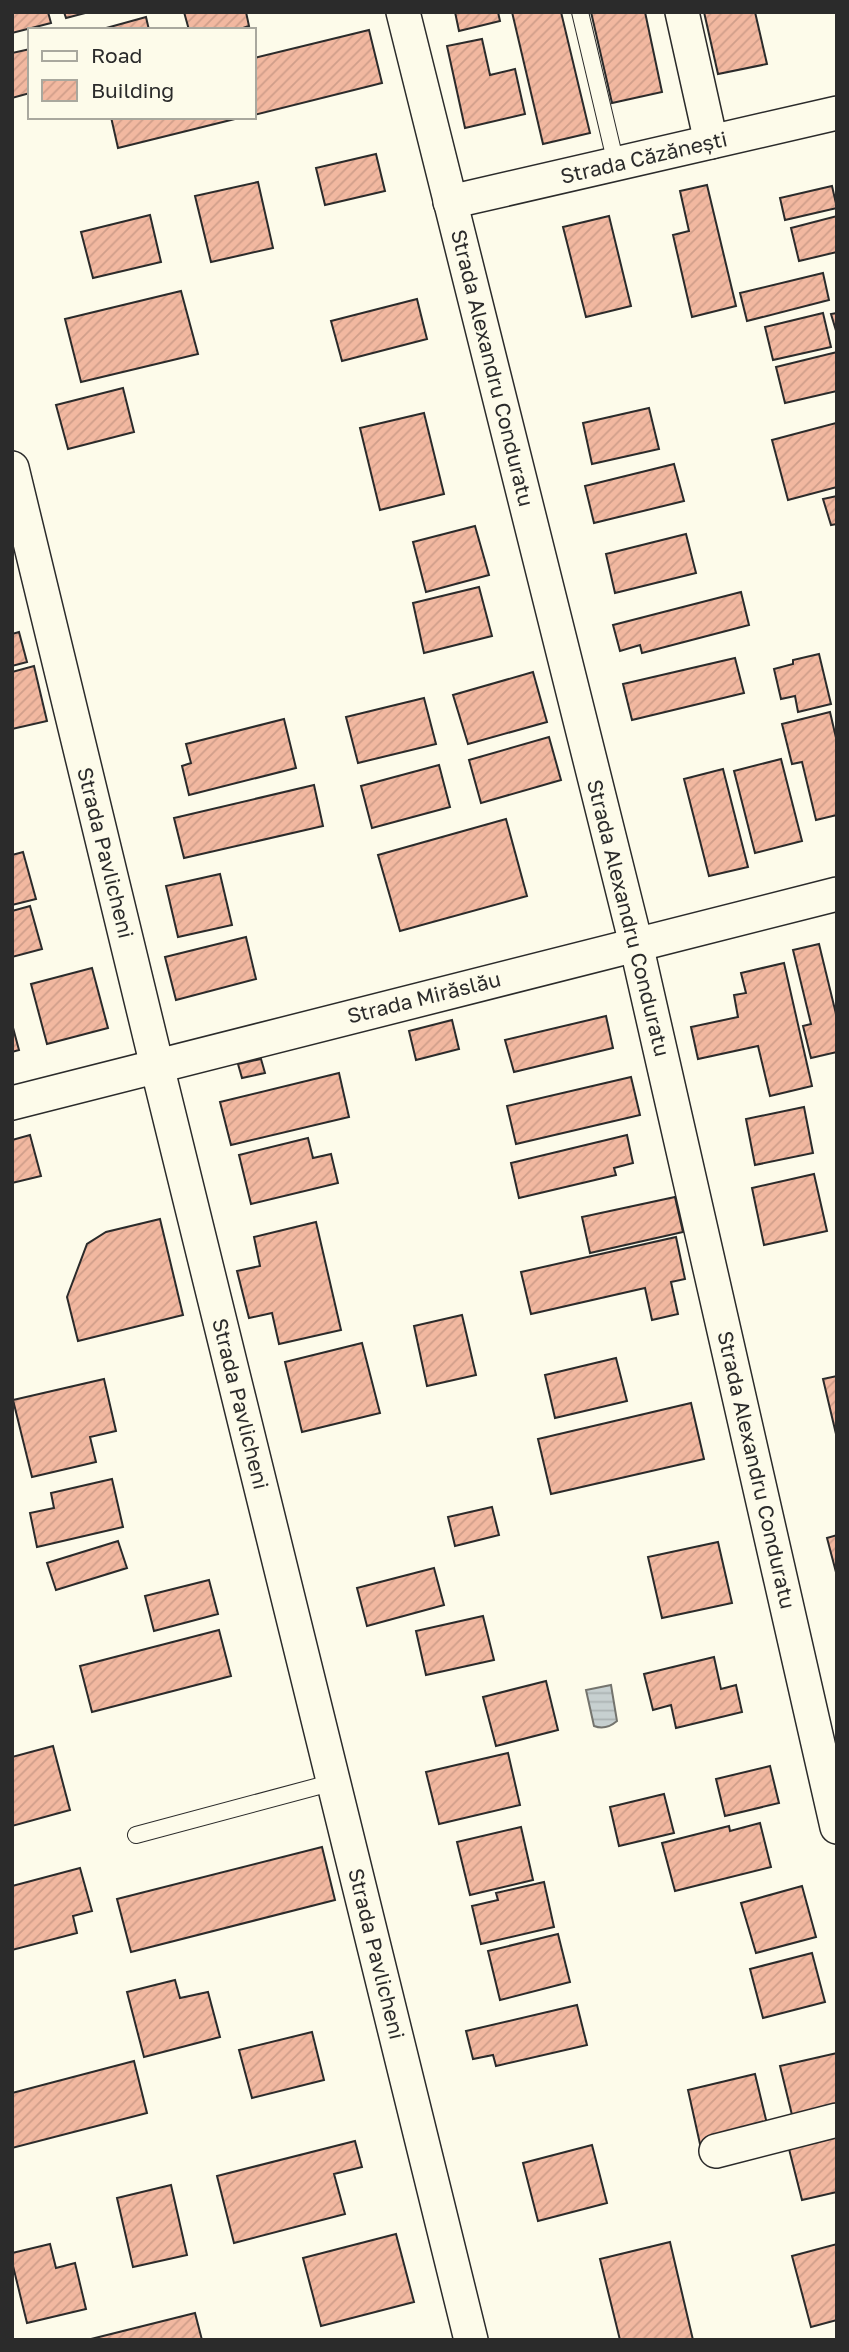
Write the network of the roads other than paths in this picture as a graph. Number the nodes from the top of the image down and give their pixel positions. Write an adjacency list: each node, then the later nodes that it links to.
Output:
1 (403, 12): 7 (street, Strada Alexandru Conduratu)
2 (580, 12): 6 (lane)
3 (682, 12): 5 (street)
4 (837, 113): 5 (street, Strada Căzănești)
5 (712, 142): 6 (street, Strada Căzănești)
6 (616, 164): 7 (street, Strada Căzănești)
7 (450, 202): 10 (street, Strada Alexandru Conduratu)
8 (12, 468): 11 (street, Strada Pavlicheni)
9 (837, 894): 10 (street, Strada Mirăslău)
10 (636, 944): 11 (street, Strada Mirăslău); 14 (street, Strada Alexandru Conduratu)
11 (157, 1066): 12 (street, Strada Mirăslău); 13 (street, Strada Pavlicheni)
12 (12, 1103)
13 (334, 1782): 15 (lane); 18 (street, Strada Pavlicheni)
14 (837, 1828)
15 (136, 1835)
16 (837, 2120): 17 (street)
17 (716, 2151)
18 (471, 2340)

